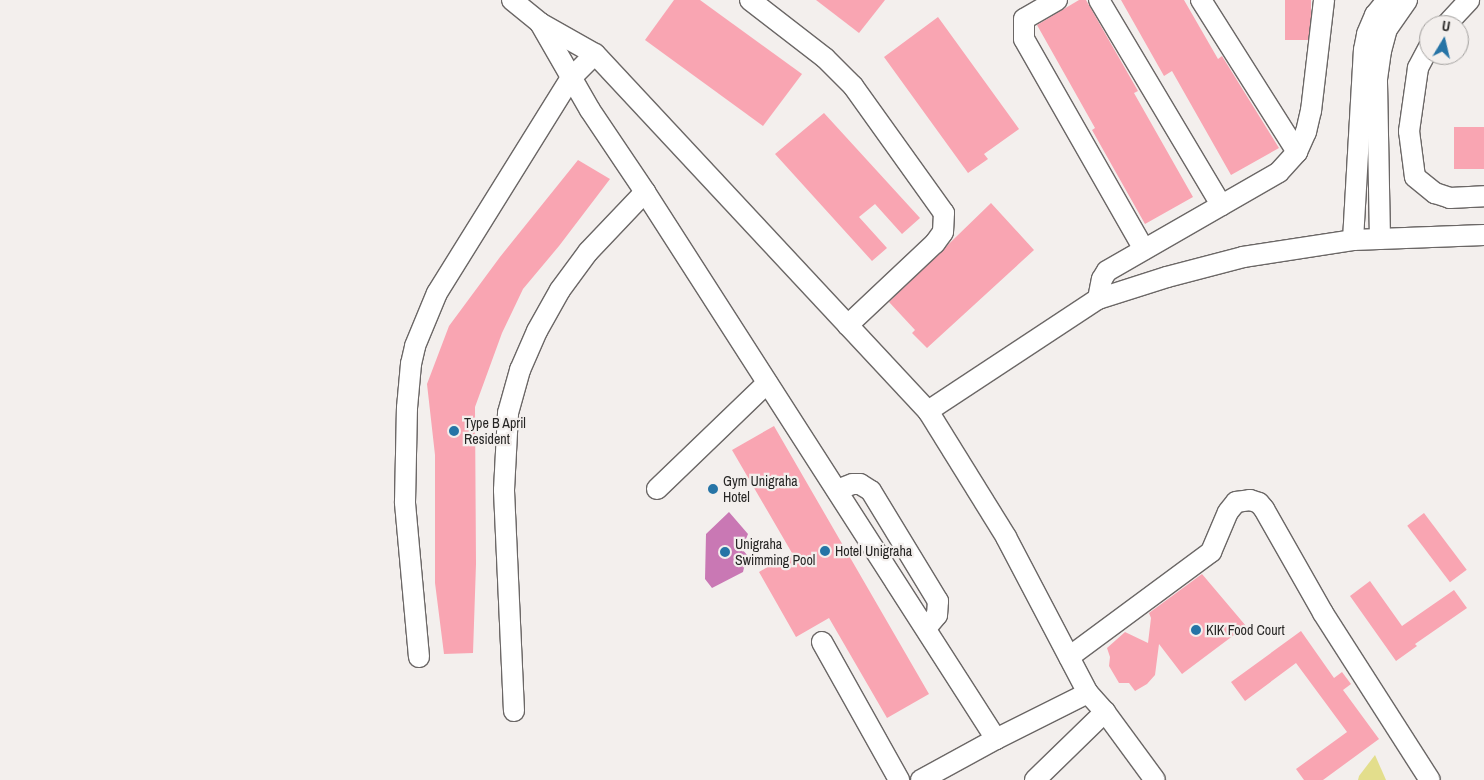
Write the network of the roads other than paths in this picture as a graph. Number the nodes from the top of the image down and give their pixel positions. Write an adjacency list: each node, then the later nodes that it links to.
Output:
1 (512, 0): 11 (street)
2 (750, 0): 24 (street)
3 (1057, 0): 22 (street)
4 (1099, 0): 18 (street)
5 (1201, 0): 15 (street)
6 (1324, 0): 15 (street)
7 (1387, 0): 21 (street)
8 (1407, 0): 20 (street)
9 (1469, 0): 10 (street)
10 (1455, 15)
11 (540, 23): 12 (street); 14 (street)
12 (595, 54): 14 (street); 24 (street)
13 (1420, 65): 17 (street)
14 (570, 79): 16 (street); 31 (street)
15 (1297, 152): 18 (street)
16 (645, 192): 25 (street); 34 (street)
17 (1484, 196)
18 (1221, 205): 22 (street)
19 (1484, 235): 20 (street)
20 (1380, 239): 21 (street)
21 (1354, 240): 23 (street)
22 (1144, 249): 23 (street)
23 (1098, 299): 26 (street)
24 (848, 325): 26 (street)
25 (768, 384): 27 (street); 28 (street)
26 (928, 411): 32 (street)
27 (656, 489)
28 (837, 490): 29 (street); 29 (street)
29 (926, 628): 36 (street)
30 (822, 642): 37 (street)
31 (419, 657)
32 (1069, 657): 33 (street); 41 (street)
33 (1088, 693): 35 (street); 36 (street)
34 (514, 711)
35 (1105, 712): 39 (street); 40 (street)
36 (996, 739): 38 (street)
37 (899, 780)
38 (921, 780)
39 (1035, 780)
40 (1155, 780)
41 (1430, 780)

